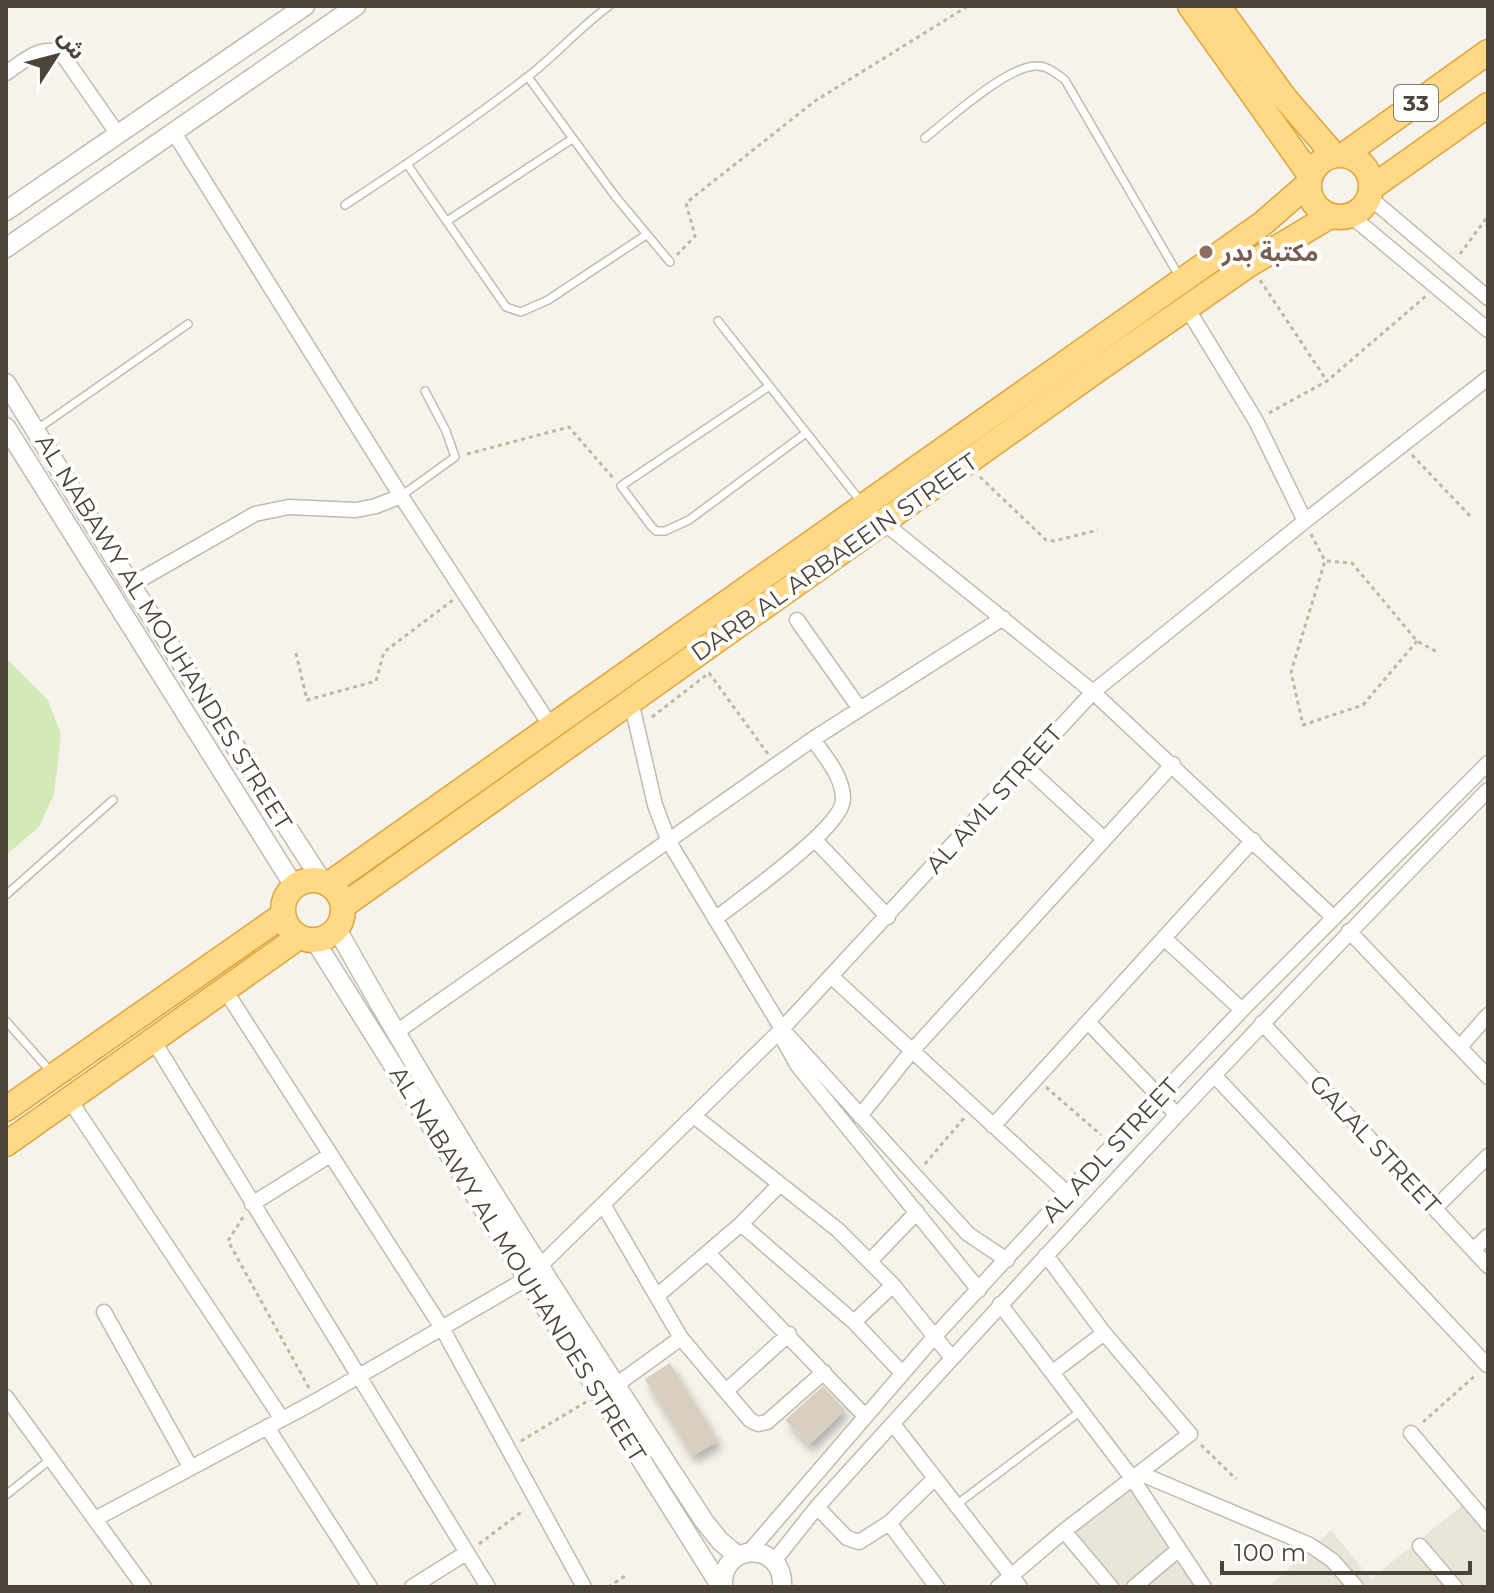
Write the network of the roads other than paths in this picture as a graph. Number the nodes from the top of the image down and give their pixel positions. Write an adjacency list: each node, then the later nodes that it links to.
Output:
1 (305, 6): 6 (street)
2 (356, 6): 9 (street)
3 (609, 6): 10 (lane)
4 (1190, 6): 18 (highway)
5 (1218, 6): 16 (highway)
6 (241, 50): 9 (street); 13 (street)
7 (1488, 52): 16 (highway, 33)
8 (6, 73): 13 (street)
9 (256, 74): 12 (street)
10 (528, 77): 15 (lane); 17 (lane)
11 (1488, 105): 19 (highway, 33)
12 (173, 131): 26 (street); 43 (street)
13 (117, 133): 21 (street)
14 (925, 138): 28 (lane)
15 (572, 139): 23 (lane); 25 (lane)
16 (1339, 155): 18 (highway); 19 (highway)
17 (407, 164): 20 (lane); 23 (lane)
18 (1309, 180): 22 (highway); 28 (highway, DARB AL ARBAEEIN STREET)
19 (1370, 192): 22 (highway); 29 (street)
20 (345, 205)
21 (6, 211)
22 (1340, 216): 30 (highway, DARB AL ARBAEEIN STREET); 33 (street)
23 (447, 221): 25 (lane)
24 (6, 222): 26 (street)
25 (646, 235): 27 (lane)
26 (12, 244)
27 (670, 262)
28 (1182, 281): 34 (highway, DARB AL ARBAEEIN STREET)
29 (1488, 298)
30 (1187, 308): 34 (highway, DARB AL ARBAEEIN STREET); 45 (street)
31 (718, 321): 38 (lane)
32 (188, 324): 41 (lane)
33 (1488, 330)
34 (1124, 337): 35 (highway, DARB AL ARBAEEIN STREET)
35 (1093, 359): 44 (highway, DARB AL ARBAEEIN STREET); 46 (highway, DARB AL ARBAEEIN STREET)
36 (1488, 378): 45 (street, AL AML STREET)
37 (6, 383): 41 (street, AL NABAWY AL MOUHANDES STREET)
38 (768, 387): 42 (lane); 42 (lane)
39 (425, 391): 43 (lane)
40 (6, 427): 65 (street, AL NABAWY AL MOUHANDES STREET)
41 (36, 430): 47 (street, AL NABAWY AL MOUHANDES STREET)
42 (806, 433): 44 (lane)
43 (401, 496): 47 (street); 53 (street)
44 (863, 505): 46 (street); 53 (highway, DARB AL ARBAEEIN STREET)
45 (1305, 521): 50 (street, AL AML STREET)
46 (882, 522): 48 (street); 51 (highway, DARB AL ARBAEEIN STREET)
47 (131, 585): 64 (street, AL NABAWY AL MOUHANDES STREET)
48 (1003, 618): 50 (street); 52 (street)
49 (797, 620): 52 (street)
50 (1093, 692): 56 (street); 57 (street, AL AML STREET)
51 (631, 701): 63 (street); 69 (highway, DARB AL ARBAEEIN STREET)
52 (860, 709): 54 (street)
53 (550, 725): 64 (highway, DARB AL ARBAEEIN STREET)
54 (813, 739): 61 (street); 63 (street)
55 (1488, 763): 70 (street, AL ADL STREET)
56 (1173, 764): 60 (street); 62 (street)
57 (1025, 766): 60 (street); 68 (street, AL AML STREET)
58 (1488, 790): 72 (street, AL ADL STREET)
59 (113, 800): 66 (lane)
60 (1104, 839): 86 (street)
61 (815, 840): 68 (street); 71 (street)
62 (1253, 840): 70 (street); 73 (street)
63 (669, 842): 71 (street); 83 (street)
64 (325, 882): 65 (highway); 69 (highway)
65 (294, 886): 67 (highway)
66 (6, 895)
67 (283, 915): 74 (highway); 87 (highway)
68 (888, 917): 75 (street, AL AML STREET)
69 (340, 918): 74 (highway); 83 (street, AL NABAWY AL MOUHANDES STREET)
70 (1334, 918): 77 (street, AL ADL STREET)
71 (715, 919): 82 (street)
72 (1349, 931): 81 (street, AL ADL STREET); 85 (street)
73 (1164, 938): 77 (street); 80 (street)
74 (307, 939): 76 (highway); 115 (street, AL NABAWY AL MOUHANDES STREET)
75 (832, 977): 82 (street, AL AML STREET); 86 (street)
76 (225, 990): 84 (highway); 98 (street)
77 (1242, 1010): 90 (street, AL ADL STREET)
78 (1488, 1015): 85 (street)
79 (6, 1021): 87 (lane)
80 (1088, 1022): 90 (street); 96 (street)
81 (1262, 1023): 88 (street, AL ADL STREET); 104 (street, GALAL STREET)
82 (782, 1029): 94 (street, AL AML STREET); 95 (street); 105 (street)
83 (395, 1033): 113 (street, AL NABAWY AL MOUHANDES STREET)
84 (153, 1040): 91 (highway); 102 (street)
85 (1460, 1047): 89 (street)
86 (911, 1052): 95 (street); 96 (street)
87 (54, 1075): 92 (highway)
88 (1214, 1075): 93 (street, AL ADL STREET); 128 (street)
89 (1488, 1077)
90 (1159, 1096): 93 (street); 101 (street, AL ADL STREET)
91 (69, 1099): 97 (highway); 138 (street)
92 (6, 1109)
93 (1176, 1114): 110 (street, AL ADL STREET)
94 (694, 1116): 100 (street); 103 (street, AL AML STREET)
95 (860, 1116): 111 (street)
96 (993, 1126): 101 (street)
97 (6, 1144)
98 (330, 1155): 102 (street); 122 (street)
99 (1488, 1156): 104 (street)
100 (780, 1184): 106 (street); 112 (street)
101 (1067, 1193): 111 (street, AL ADL STREET)
102 (252, 1204): 132 (street)
103 (604, 1206): 113 (street, AL AML STREET); 118 (street)
104 (1435, 1208): 108 (street, GALAL STREET)
105 (917, 1212): 112 (street); 117 (street)
106 (741, 1224): 109 (street); 121 (street)
107 (1488, 1236): 108 (street)
108 (1473, 1250): 114 (street, GALAL STREET)
109 (708, 1253): 118 (street); 124 (street)
110 (1046, 1255): 119 (street, AL ADL STREET); 123 (street)
111 (1007, 1260): 117 (street, AL ADL STREET)
112 (870, 1261): 116 (street)
113 (541, 1265): 133 (street, AL NABAWY AL MOUHANDES STREET)
114 (1488, 1266)
115 (526, 1279): 122 (street); 133 (street, AL NABAWY AL MOUHANDES STREET)
116 (893, 1285): 121 (street); 125 (street)
117 (979, 1290): 125 (street, AL ADL STREET)
118 (657, 1296): 126 (street)
119 (1000, 1304): 127 (street, AL ADL STREET); 130 (street)
120 (104, 1312): 143 (street)
121 (854, 1322): 131 (street)
122 (442, 1328): 132 (street); 163 (street)
123 (1104, 1333): 130 (street); 144 (street)
124 (789, 1334): 129 (street); 134 (street)
125 (934, 1337): 127 (street); 131 (street, AL ADL STREET)
126 (681, 1338): 133 (street); 134 (street)
127 (952, 1358): 139 (street, AL ADL STREET)
128 (1487, 1365)
129 (824, 1372): 134 (street); 137 (street)
130 (1053, 1372): 136 (street)
131 (902, 1373): 137 (street, AL ADL STREET)
132 (358, 1377): 138 (street); 155 (street)
133 (608, 1390): 156 (street, AL NABAWY AL MOUHANDES STREET); 164 (street, AL NABAWY AL MOUHANDES STREET)
134 (726, 1391)
135 (6, 1397): 142 (street)
136 (1082, 1410): 144 (street); 147 (lane)
137 (865, 1416): 156 (street, AL ADL STREET)
138 (282, 1419): 140 (street)
139 (893, 1424): 145 (street); 148 (street, AL ADL STREET)
140 (267, 1427): 143 (street); 160 (street)
141 (1411, 1433): 151 (street)
142 (51, 1459): 146 (lane); 149 (street)
143 (191, 1468): 149 (street)
144 (1136, 1475): 152 (street); 154 (street); 171 (street)
145 (935, 1478): 147 (street); 150 (street)
146 (6, 1495)
147 (956, 1505): 158 (street)
148 (817, 1507): 150 (street); 157 (street, AL ADL STREET)
149 (95, 1519): 159 (street)
150 (889, 1523): 166 (street)
151 (1488, 1524)
152 (1064, 1531): 158 (street); 168 (street)
153 (1420, 1546): 172 (street)
154 (1179, 1549): 169 (street); 170 (street)
155 (466, 1553): 161 (street); 162 (street)
156 (743, 1554): 157 (street); 164 (street)
157 (774, 1561): 165 (street)
158 (1016, 1581): 167 (street)
159 (144, 1587)
160 (370, 1587)
161 (412, 1587)
162 (488, 1587)
163 (584, 1587)
164 (722, 1587)
165 (782, 1587)
166 (937, 1587)
167 (998, 1587)
168 (1111, 1587)
169 (1134, 1587)
170 (1204, 1587)
171 (1356, 1587)
172 (1455, 1587)

